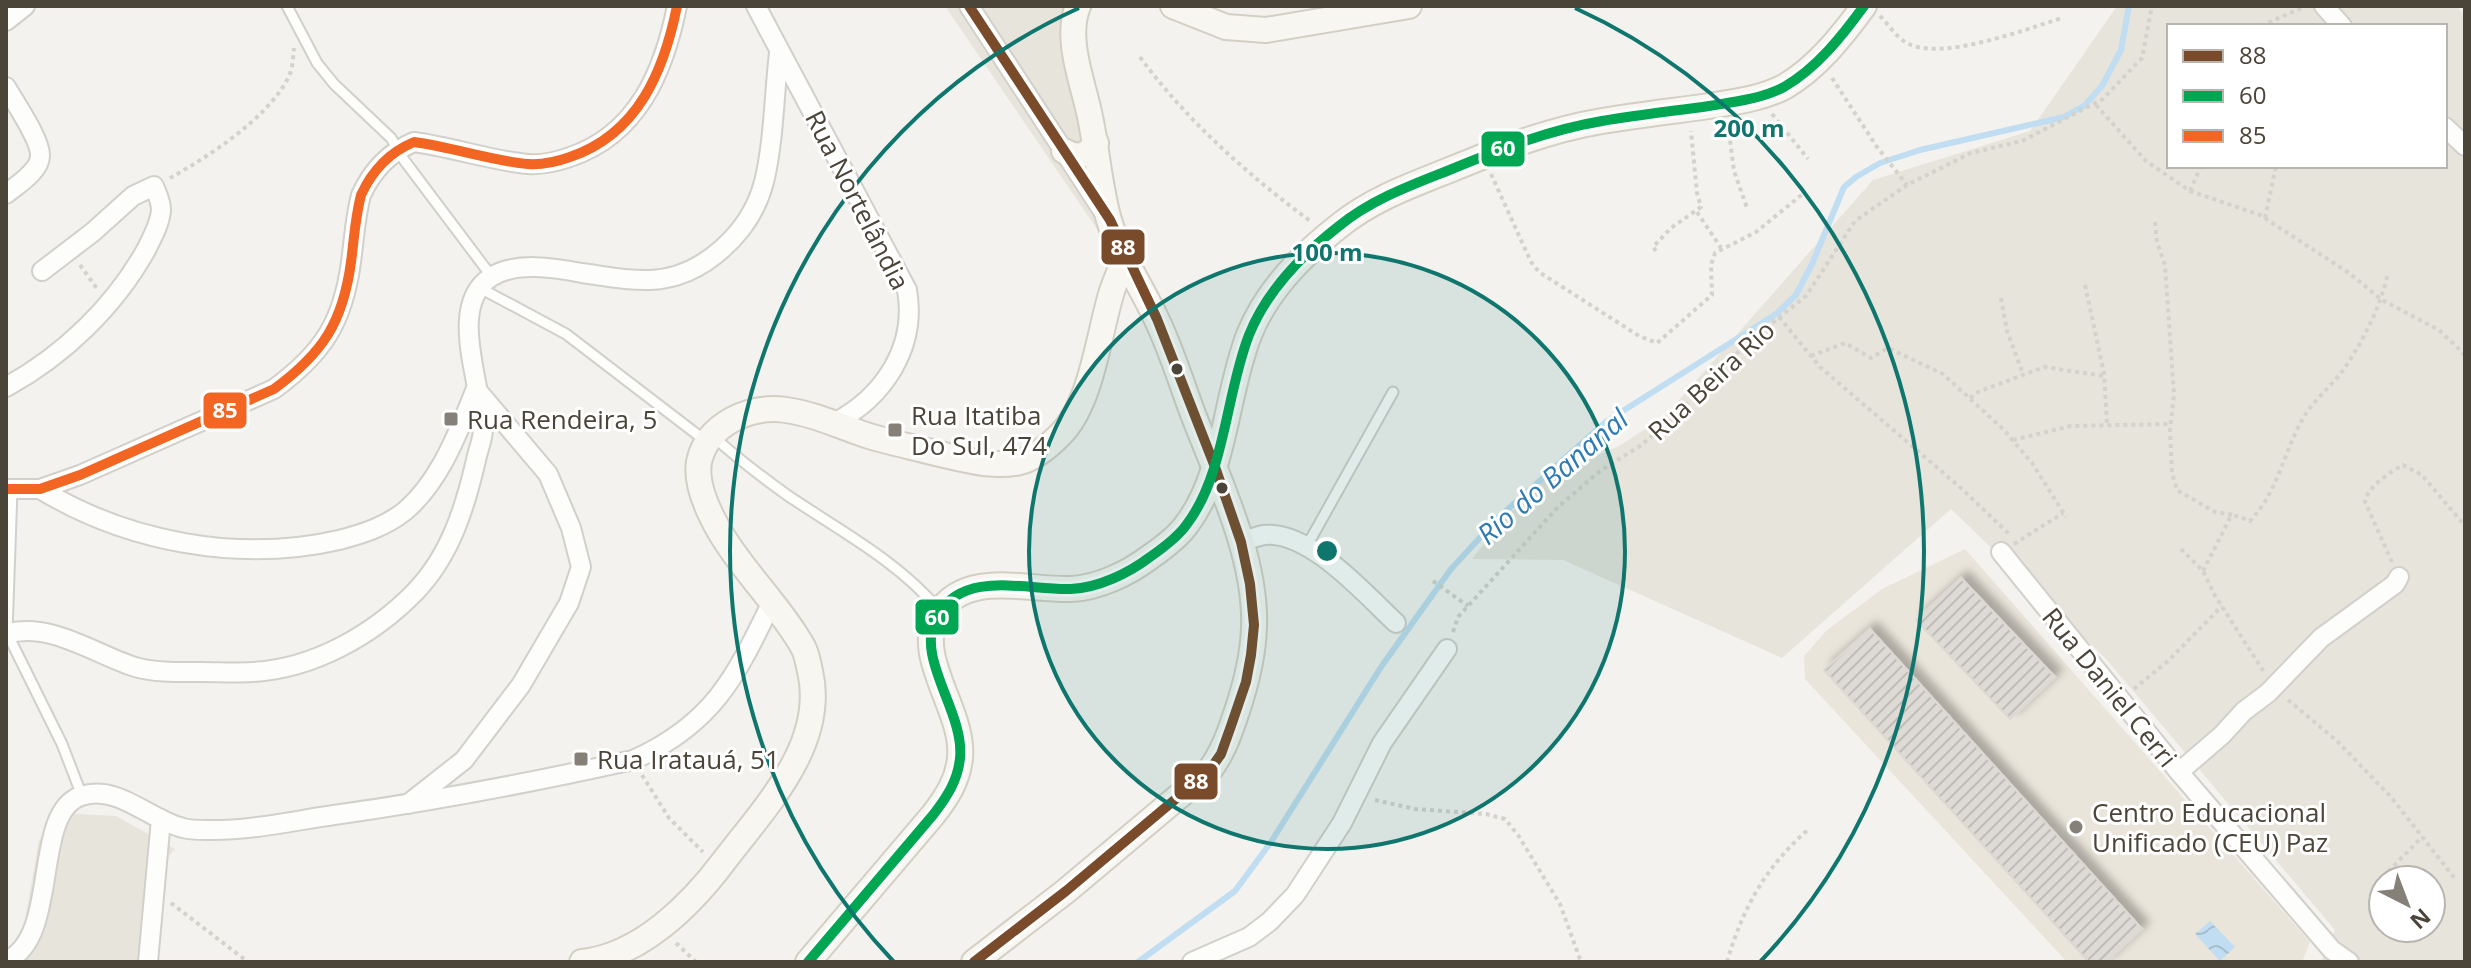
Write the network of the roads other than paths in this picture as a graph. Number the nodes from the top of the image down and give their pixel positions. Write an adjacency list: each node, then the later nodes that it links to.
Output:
1 (25, 6): 11 (street)
2 (287, 6): 18 (lane)
3 (677, 6): 18 (street)
4 (756, 6): 13 (street, Rua Nortelândia)
5 (969, 6): 19 (street)
6 (1078, 6): 16 (main road)
7 (1173, 6): 8 (main road)
8 (1409, 6)
9 (2324, 6): 12 (street)
10 (1872, 11): 32 (main road)
11 (6, 21)
12 (2340, 24)
13 (779, 53): 24 (street); 30 (street, Rua Nortelândia)
14 (6, 87): 20 (street)
15 (2447, 129): 17 (street)
16 (1096, 143): 19 (main road); 21 (main road)
17 (2465, 146)
18 (398, 149): 24 (lane); 34 (street)
19 (1064, 151): 21 (street)
20 (6, 194)
21 (1110, 220): 22 (main road)
22 (1126, 256): 25 (main road); 26 (main road)
23 (42, 271): 27 (street)
24 (486, 282): 28 (street); 31 (lane)
25 (1142, 290): 26 (main road); 32 (main road)
26 (1102, 331): 30 (main road)
27 (6, 387)
28 (476, 389): 34 (street); 42 (street); 46 (street)
29 (1393, 392): 36 (lane)
30 (834, 423): 31 (main road)
31 (709, 438): 39 (main road); 40 (lane)
32 (1215, 467): 35 (main road); 40 (main road)
33 (9, 489): 34 (street); 42 (lane)
34 (40, 489)
35 (1241, 542): 36 (street); 53 (main road)
36 (1308, 544): 41 (street)
37 (2009, 547): 44 (street, Rua Daniel Cerri)
38 (2399, 577): 44 (street)
39 (772, 602): 46 (street); 51 (main road)
40 (940, 611): 52 (main road)
41 (1396, 623)
42 (7, 634): 45 (lane)
43 (1447, 649): 54 (street)
44 (2179, 772): 48 (street, Rua Daniel Cerri)
45 (82, 796): 47 (street); 49 (street)
46 (406, 806): 47 (street)
47 (161, 819): 50 (street)
48 (2329, 956): 55 (street, Rua Daniel Cerri)
49 (6, 961)
50 (148, 962)
51 (582, 962)
52 (808, 962)
53 (974, 962)
54 (1192, 962)
55 (2349, 962)

